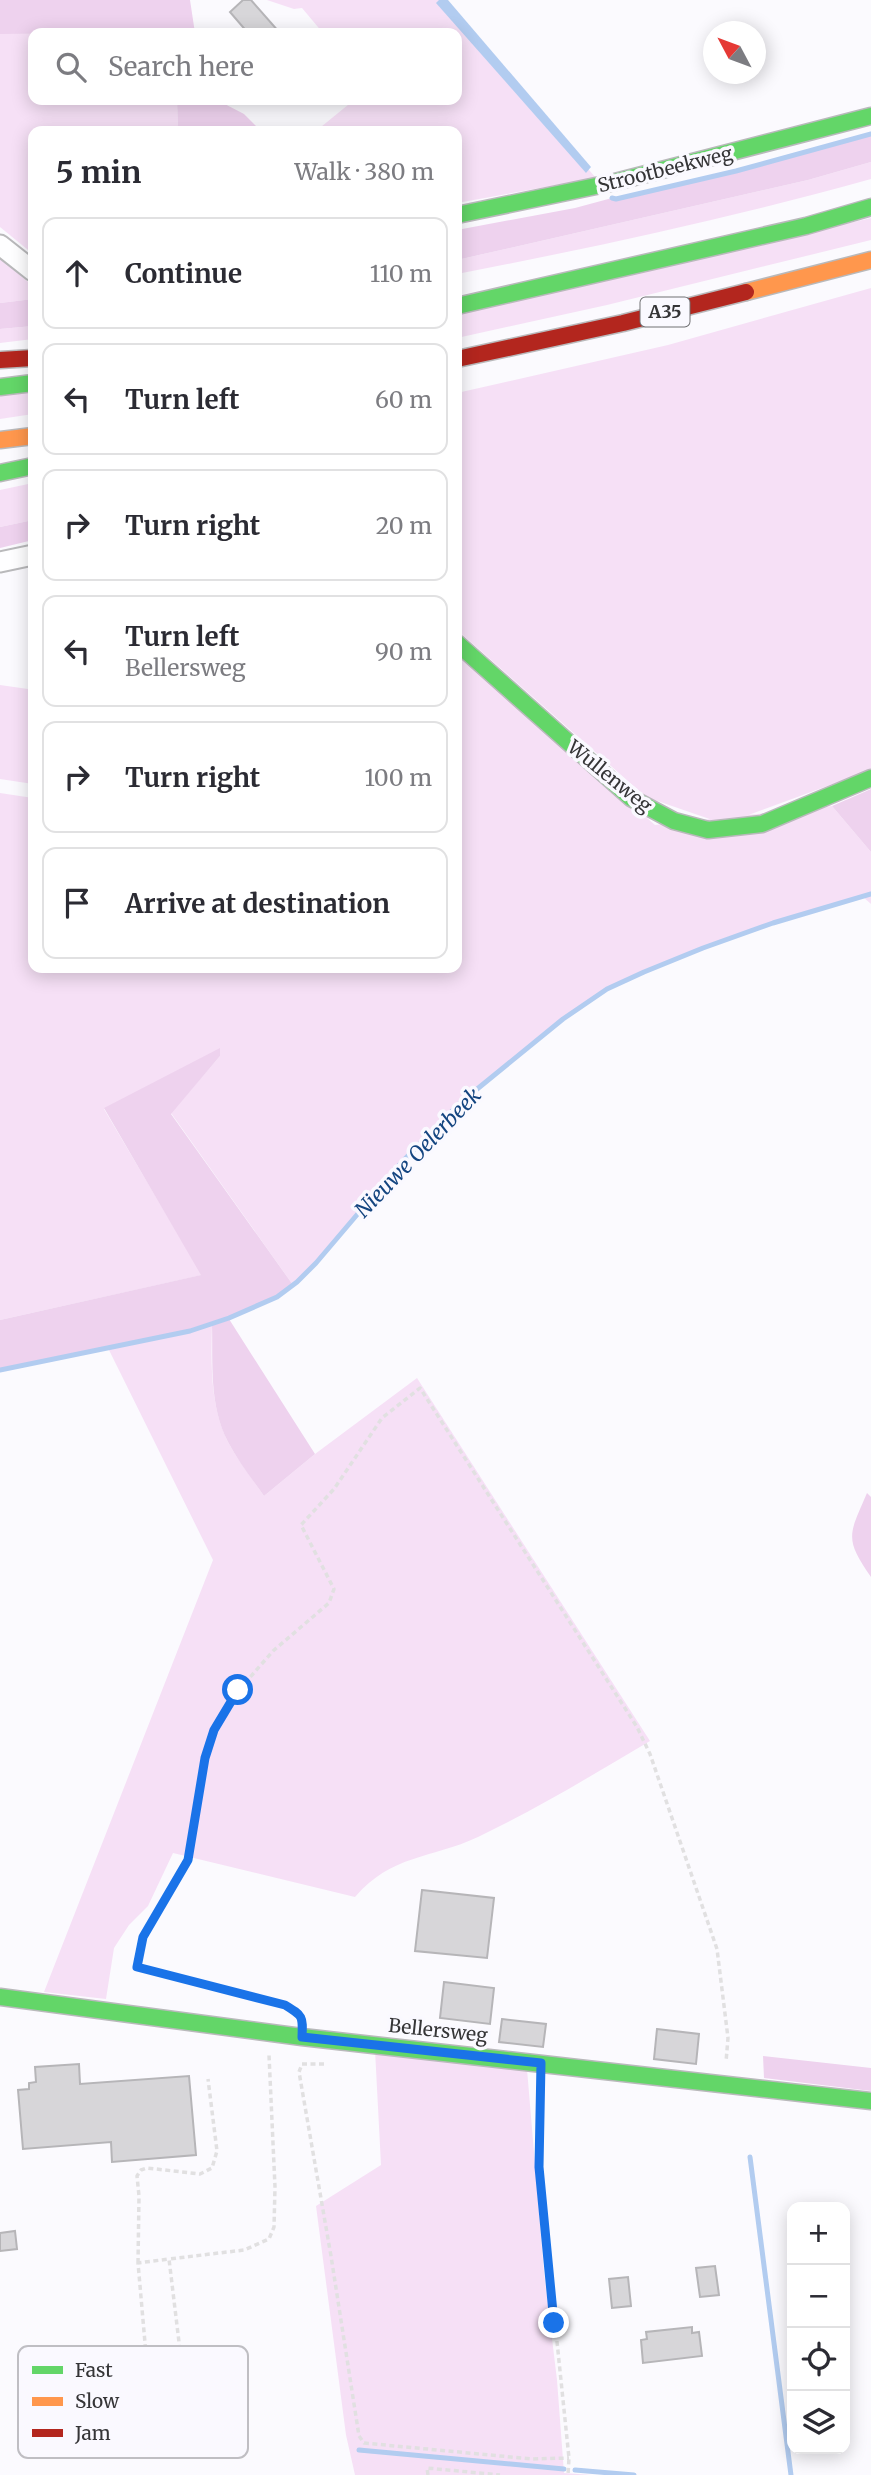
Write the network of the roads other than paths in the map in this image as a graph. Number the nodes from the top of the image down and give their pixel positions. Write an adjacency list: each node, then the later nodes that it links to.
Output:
1 (871, 116): 3 (main road, Strootbeekweg)
2 (871, 208): 7 (main road)
3 (462, 214)
4 (0, 246): 6 (street)
5 (871, 260): 9 (main road, A35)
6 (28, 267)
7 (462, 305)
8 (28, 358): 10 (main road)
9 (462, 358)
10 (0, 360)
11 (28, 384): 12 (main road)
12 (0, 387)
13 (28, 437): 14 (main road)
14 (0, 440)
15 (28, 467): 16 (main road)
16 (0, 473)
17 (28, 556): 18 (street)
18 (0, 562)
19 (462, 647): 20 (main road, Wullenweg)
20 (871, 778)
21 (0, 1997): 22 (main road, Bellersweg)
22 (871, 2101)

